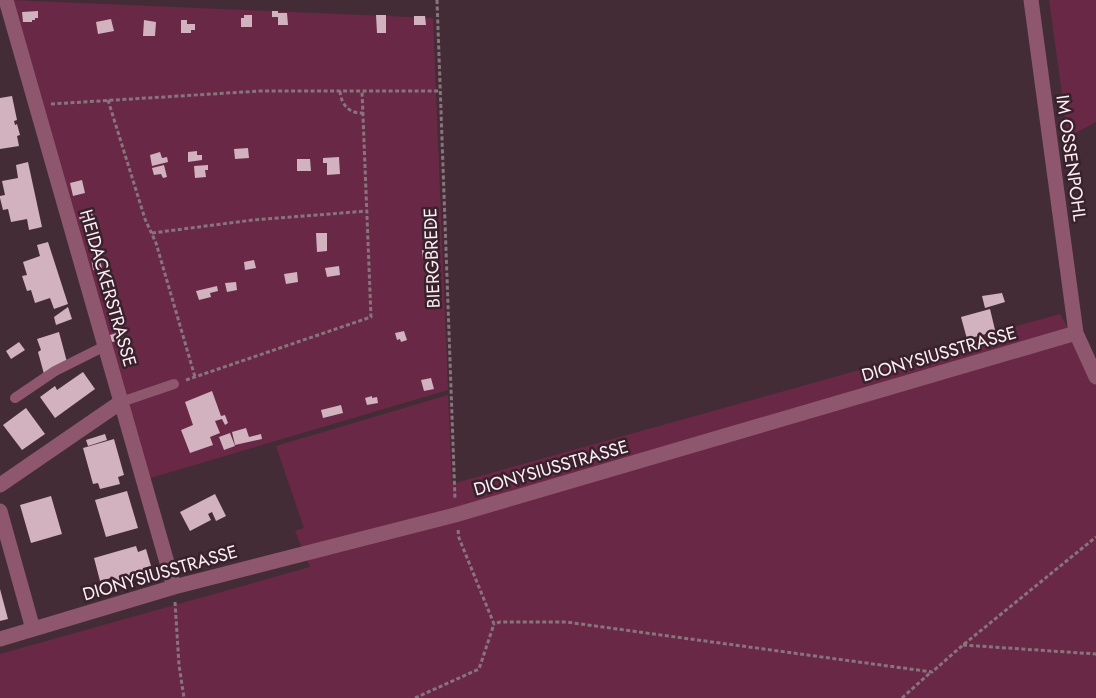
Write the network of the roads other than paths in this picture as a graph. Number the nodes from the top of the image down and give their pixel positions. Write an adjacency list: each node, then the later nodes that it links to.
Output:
1 (6, 0): 4 (street, HEIDACKERSTRASSE)
2 (1032, 0): 3 (street, IM OSSENPOHL)
3 (1076, 333): 5 (street, IM OSSENPOHL); 11 (street, DIONYSIUSSTRASSE)
4 (105, 346): 7 (lane); 8 (street, HEIDACKERSTRASSE)
5 (1096, 377)
6 (174, 384): 8 (lane)
7 (15, 398)
8 (121, 402): 9 (street); 11 (street, HEIDACKERSTRASSE)
9 (0, 485)
10 (0, 511): 12 (street)
11 (174, 587): 12 (street, DIONYSIUSSTRASSE)
12 (33, 629): 13 (street, DIONYSIUSSTRASSE)
13 (0, 639)

